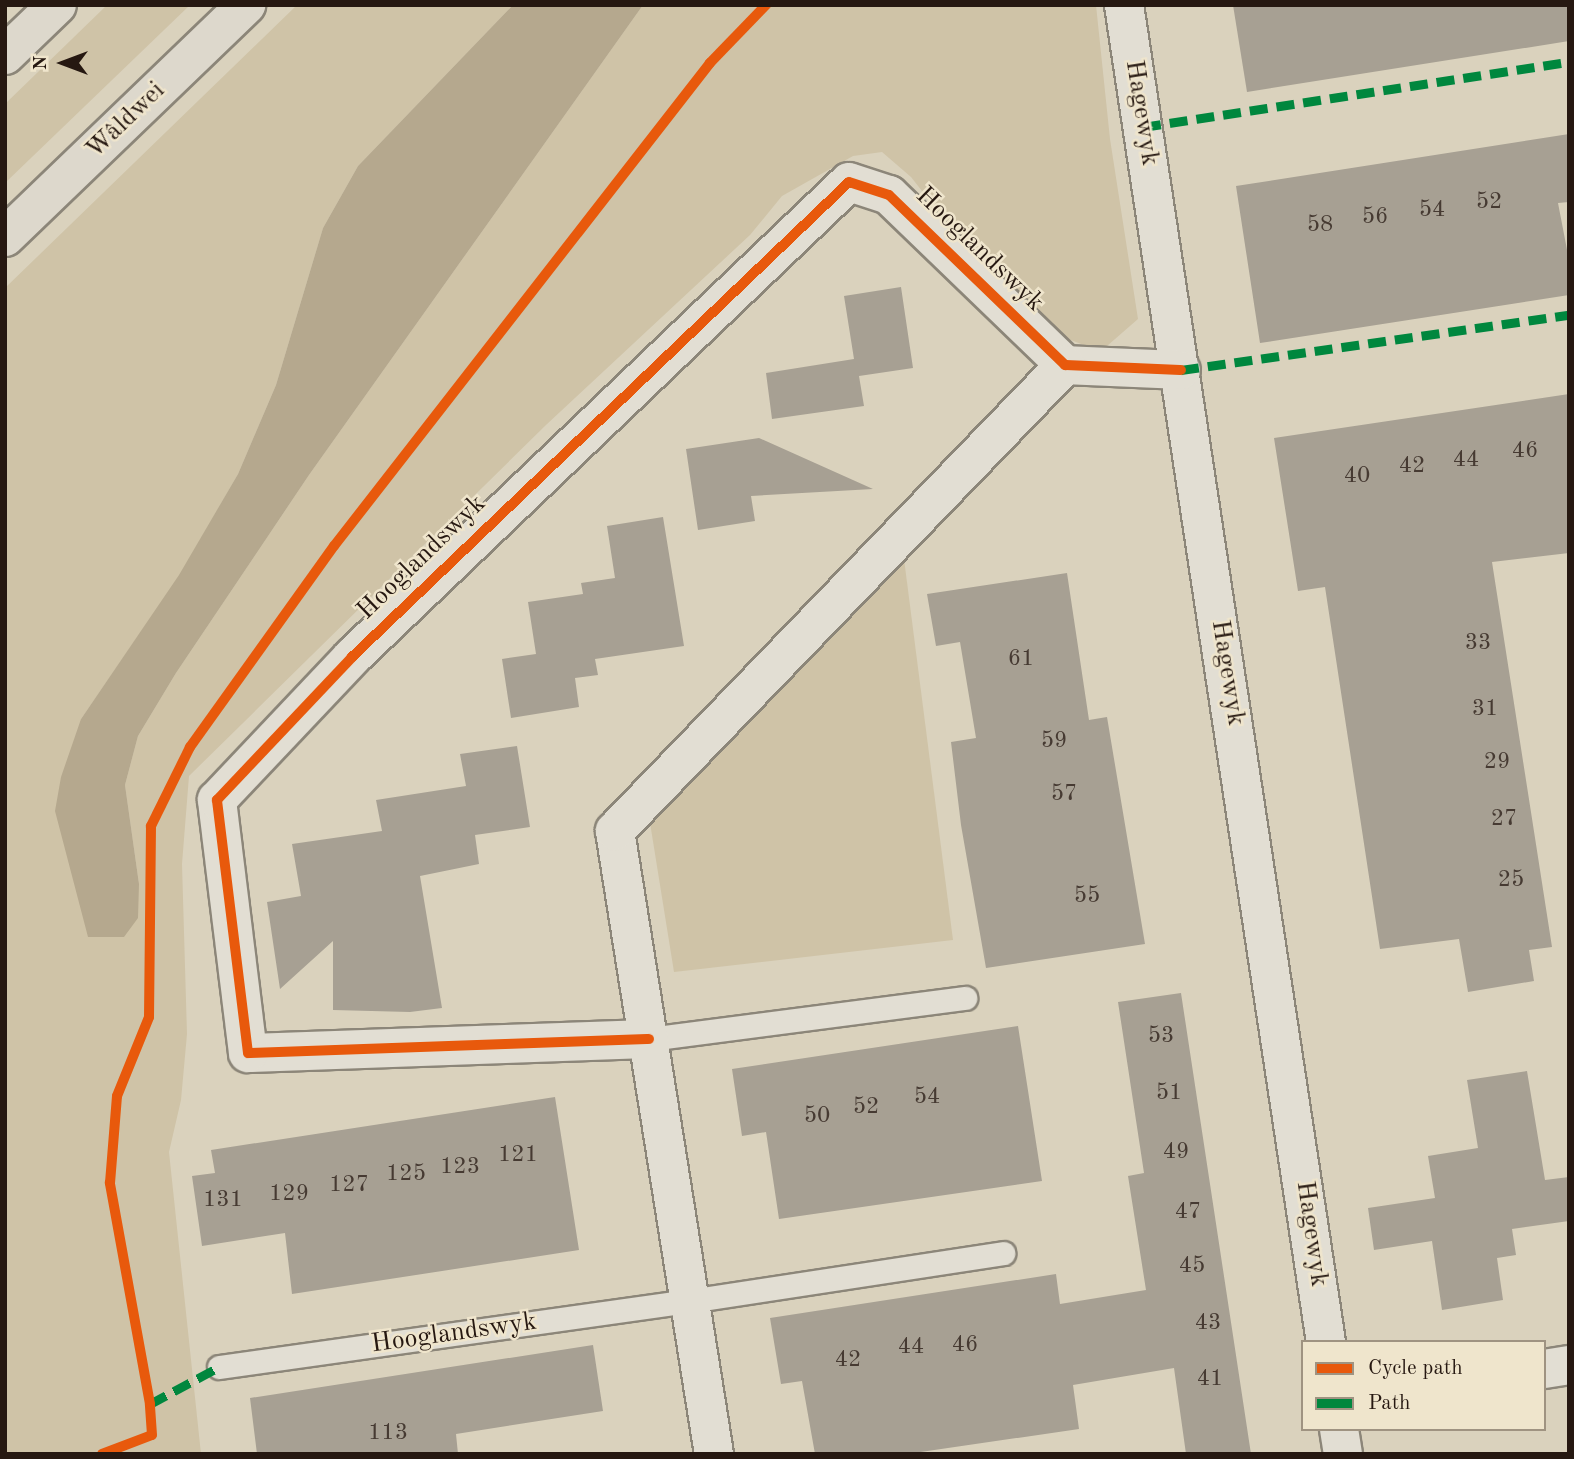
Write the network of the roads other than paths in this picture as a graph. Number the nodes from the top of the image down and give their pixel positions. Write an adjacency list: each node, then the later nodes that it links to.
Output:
1 (57, 5): 4 (highway)
2 (246, 5): 5 (highway, Wâldwei)
3 (1124, 5): 7 (street, Hagewyk)
4 (5, 55)
5 (5, 236)
6 (1065, 365): 7 (street); 9 (street); 9 (street, Hooglandswyk)
7 (1181, 370): 12 (street, Hagewyk)
8 (964, 998): 9 (lane, Hooglandswyk)
9 (649, 1039): 11 (street)
10 (1003, 1253): 11 (lane, Hooglandswyk)
11 (690, 1301): 14 (lane, Hooglandswyk); 17 (street)
12 (1326, 1340)
13 (1569, 1365): 15 (street)
14 (219, 1367)
15 (1546, 1369)
16 (1339, 1431): 18 (street)
17 (714, 1454)
18 (1343, 1454)

